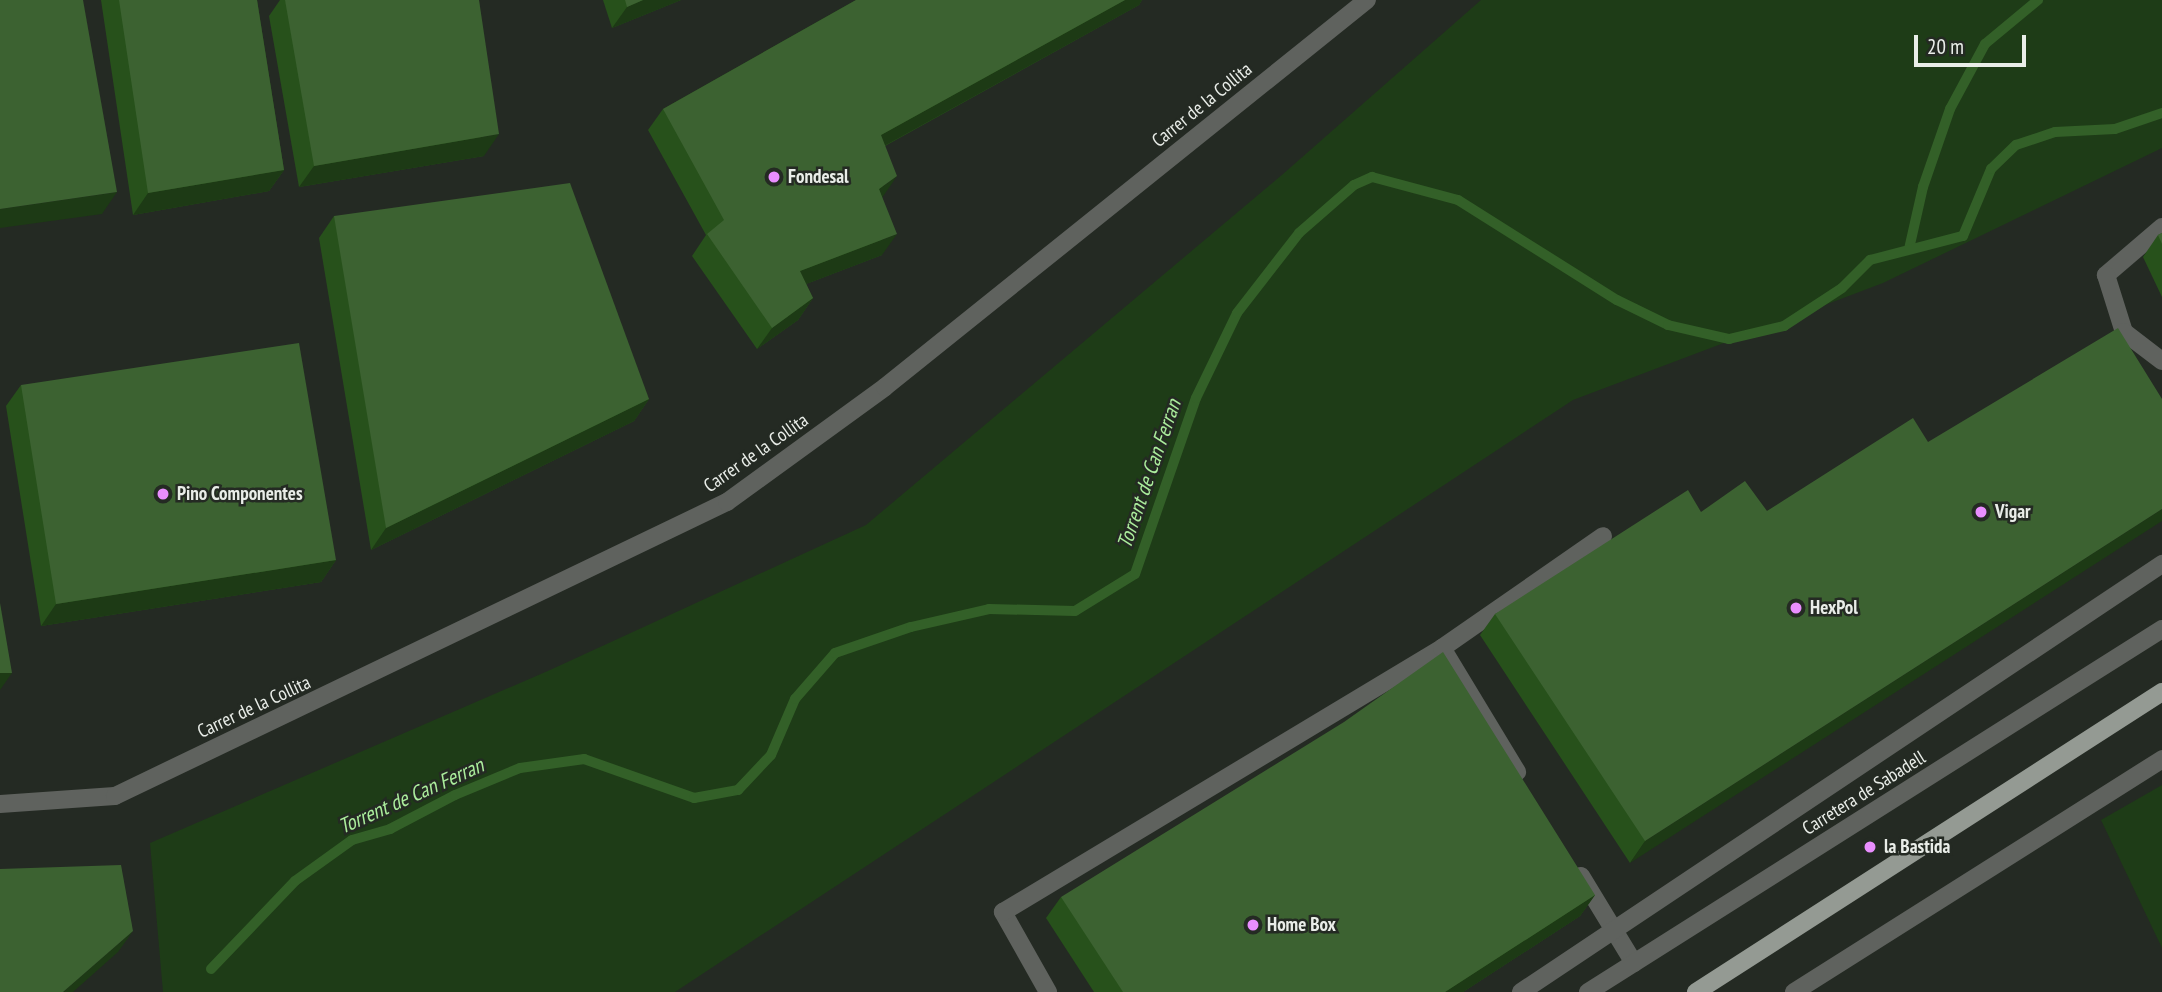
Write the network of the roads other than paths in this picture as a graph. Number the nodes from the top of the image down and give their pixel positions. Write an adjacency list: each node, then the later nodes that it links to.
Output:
1 (1367, 0): 11 (street, Carrer de la Collita)
2 (2162, 227): 3 (street)
3 (2162, 361)
4 (1603, 536): 7 (street)
5 (2162, 564): 13 (street)
6 (2162, 629): 14 (street, Carretera de Sabadell)
7 (1442, 648): 10 (street); 15 (street)
8 (2162, 692): 18 (main road)
9 (2162, 759): 19 (street)
10 (1529, 790)
11 (0, 804)
12 (1572, 861): 13 (street)
13 (1615, 932): 14 (street); 16 (street)
14 (1634, 963): 17 (street, Carretera de Sabadell)
15 (1048, 992)
16 (1521, 992)
17 (1588, 992)
18 (1696, 992)
19 (1794, 992)

